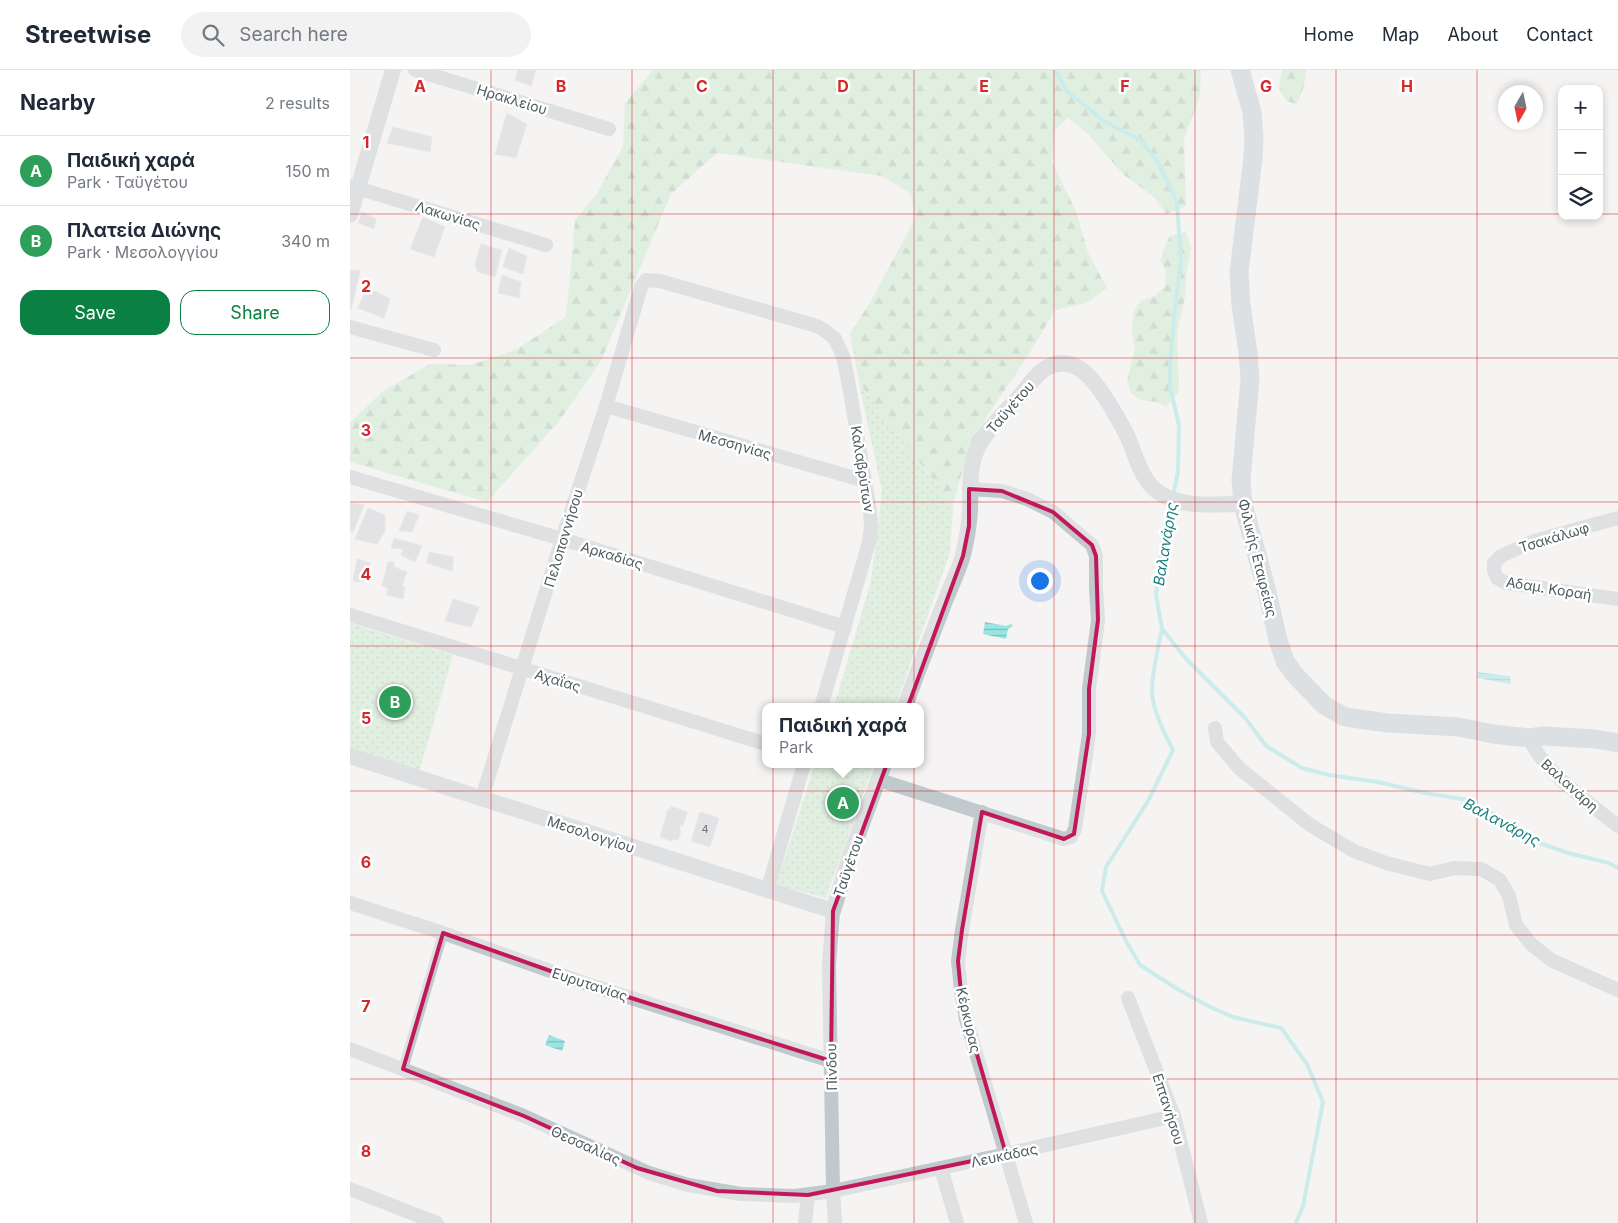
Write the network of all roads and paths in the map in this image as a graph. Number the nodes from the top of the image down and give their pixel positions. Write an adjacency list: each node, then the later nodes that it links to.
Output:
1 (393, 70): 5 (street)
2 (414, 70): 4 (street, Ηρακλείου)
3 (1240, 70): 15 (main road, Φιλικής Εταιρείας)
4 (609, 129)
5 (354, 187): 6 (street); 7 (street, Λακωνίας)
6 (350, 215)
7 (546, 245)
8 (646, 280): 11 (street, Πελοποννήσου); 13 (street, Καλαβρύτων)
9 (350, 327): 10 (street)
10 (434, 350)
11 (606, 406): 13 (street, Μεσσηνίας); 17 (street, Πελοποννήσου)
12 (350, 477): 17 (street, Αρκαδίας)
13 (865, 482): 21 (street, Καλαβρύτων)
14 (969, 489): 15 (street, Ταϋγέτου); 24 (street, Ταϋγέτου); 33 (street)
15 (1243, 504): 26 (main road, Φιλικής Εταιρείας)
16 (1618, 518): 18 (street, Τσακάλωφ)
17 (562, 539): 21 (street, Αρκαδίας); 22 (street, Πελοποννήσου)
18 (1494, 563): 19 (street, Αδαμ. Κοραή)
19 (1618, 599)
20 (350, 615): 22 (street, Αχαΐας)
21 (845, 627): 23 (street, Καλαβρύτων)
22 (523, 669): 27 (street, Αχαΐας); 32 (street, Πελοποννήσου)
23 (822, 703)
24 (907, 703)
25 (1216, 728): 39 (street)
26 (1529, 738): 28 (main road, Φιλικής Εταιρείας); 34 (street, Βαλανάρη)
27 (762, 743)
28 (1618, 743)
29 (350, 756): 32 (street, Μεσολογγίου)
30 (803, 768): 35 (street)
31 (881, 772): 33 (street); 37 (street, Ταϋγέτου)
32 (482, 798): 35 (street, Μεσολογγίου)
33 (982, 812): 45 (street, Κέρκυρας)
34 (1618, 826)
35 (766, 891): 37 (street, Μεσολογγίου)
36 (350, 903): 38 (street, Ευρυτανίας)
37 (833, 911): 42 (street, Πίνδου)
38 (442, 932): 42 (street, Ευρυτανίας); 43 (street)
39 (1618, 990)
40 (1128, 998): 44 (street, Επτανήσου)
41 (350, 1049): 43 (street, Θεσσαλίας)
42 (830, 1061): 48 (street, Πίνδου)
43 (403, 1069): 49 (street, Θεσσαλίας)
44 (1174, 1116): 45 (street, Λευκάδας); 55 (street, Επτανήσου)
45 (1006, 1154): 46 (street, Λευκάδας); 54 (street, Κέρκυρας)
46 (940, 1168): 48 (street, Λευκάδας); 53 (street)
47 (350, 1189): 50 (street)
48 (833, 1191): 49 (street, Θεσσαλίας); 52 (street, Πίνδου)
49 (808, 1195): 51 (street)
50 (437, 1223)
51 (805, 1223)
52 (835, 1223)
53 (957, 1223)
54 (1026, 1223)
55 (1201, 1223)

